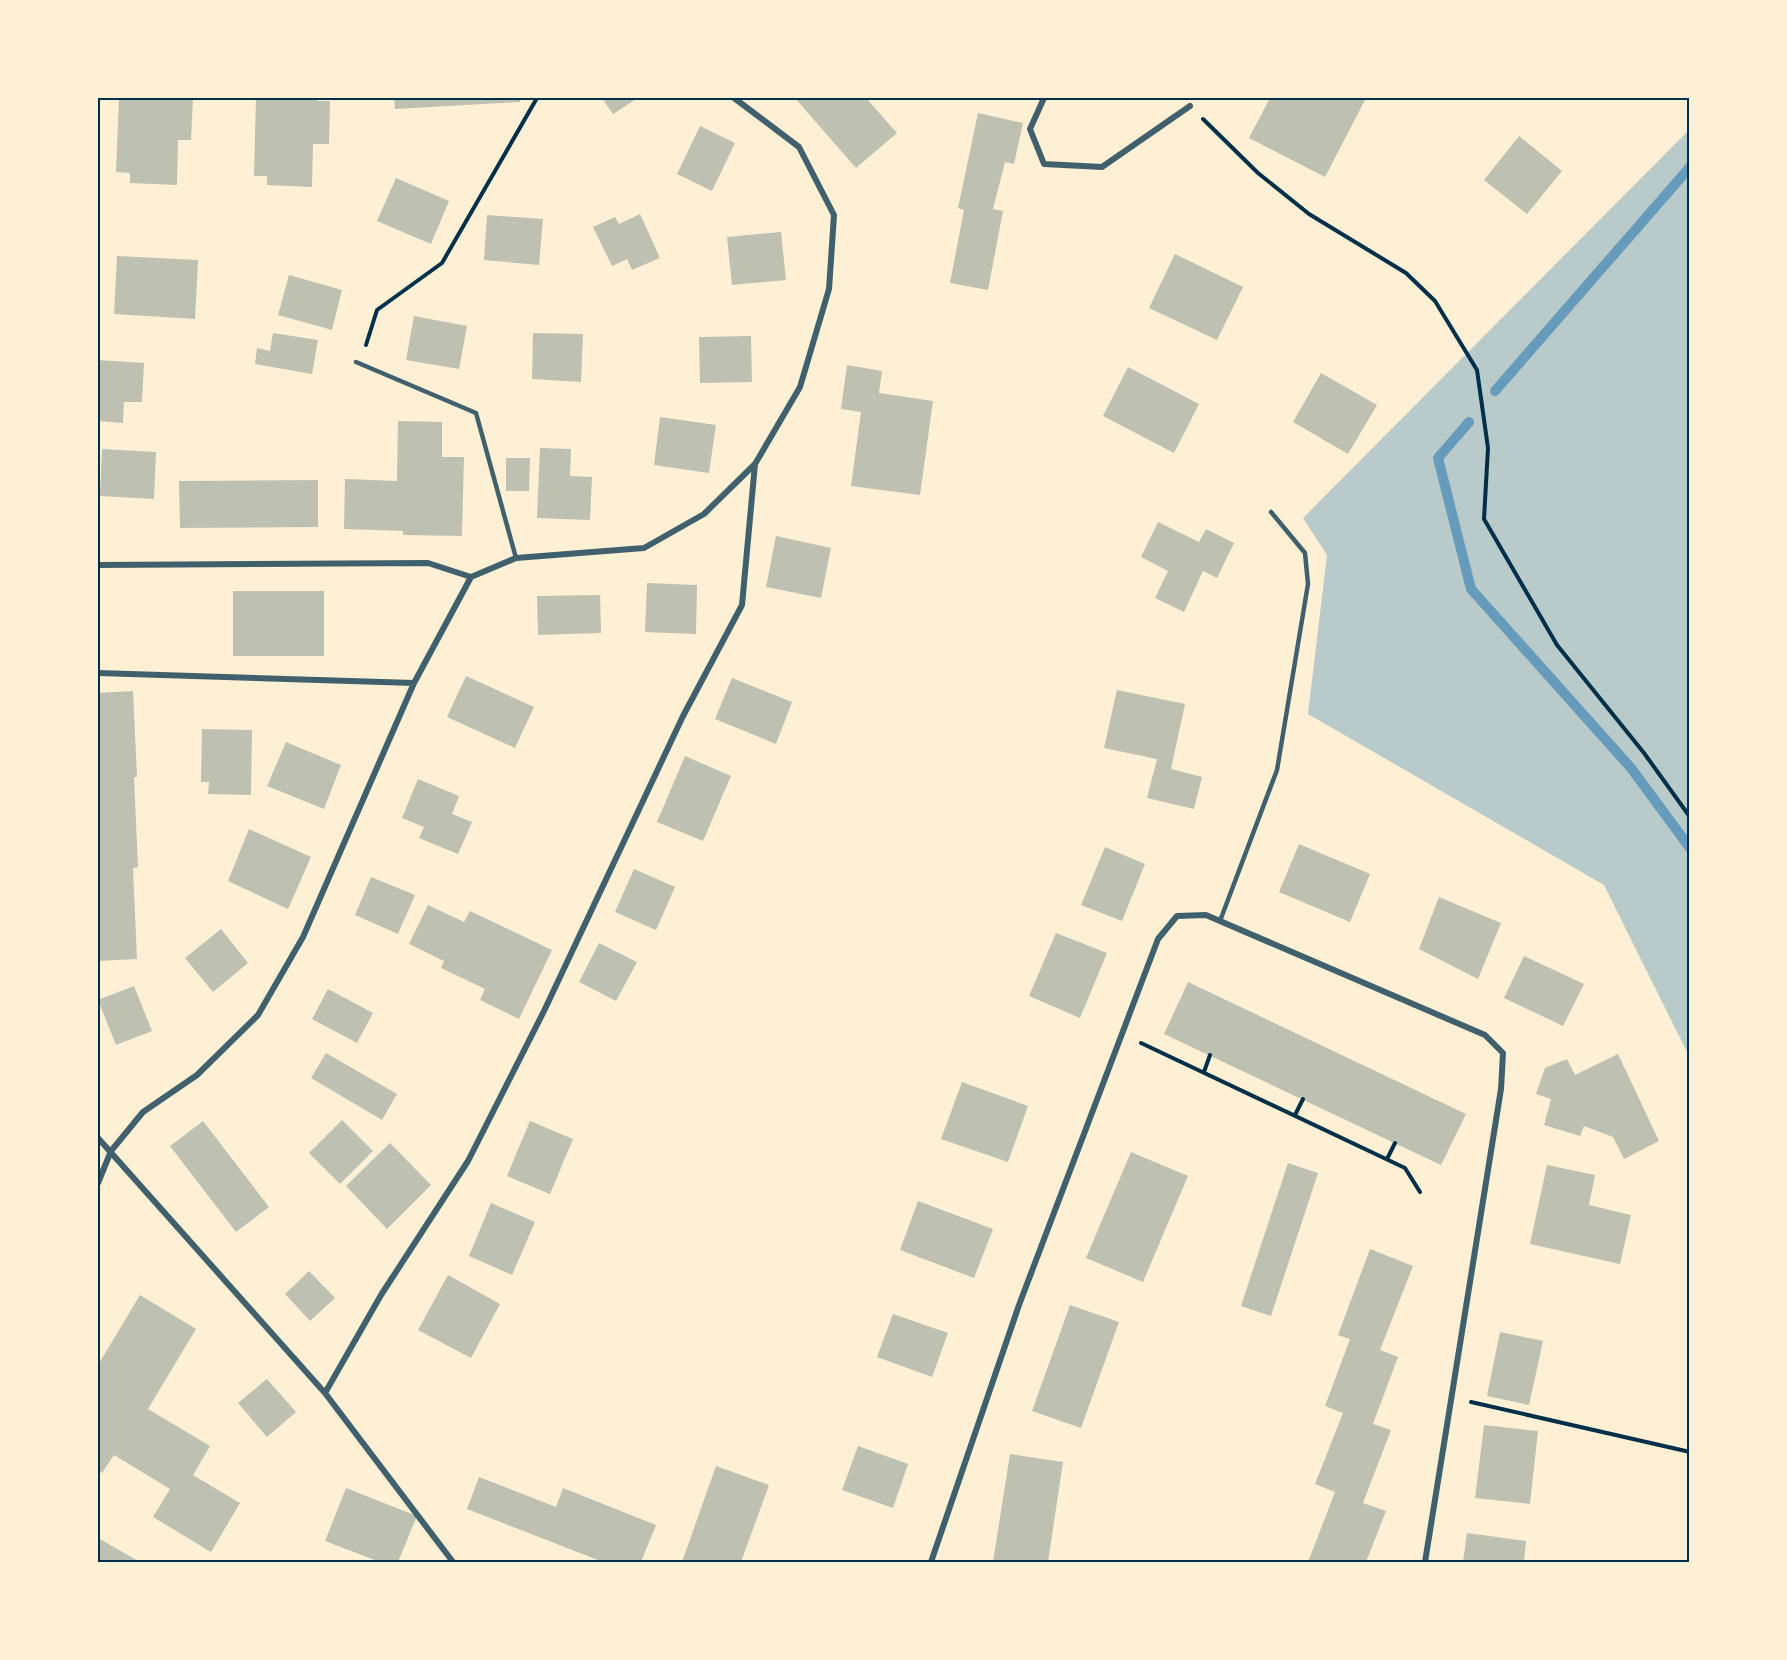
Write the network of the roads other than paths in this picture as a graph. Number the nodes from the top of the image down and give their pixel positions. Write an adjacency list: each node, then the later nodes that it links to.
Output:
1 (734, 98): 5 (street)
2 (1044, 98): 3 (street)
3 (1190, 106)
4 (358, 362): 7 (lane)
5 (755, 464): 7 (street); 16 (street)
6 (1271, 512): 12 (lane)
7 (516, 558): 9 (street)
8 (98, 565): 9 (street)
9 (471, 576): 11 (street)
10 (98, 673): 11 (street)
11 (414, 683): 14 (street)
12 (1220, 921): 18 (street); 19 (street)
13 (98, 1138): 14 (street)
14 (111, 1151): 15 (street); 16 (street)
15 (98, 1183)
16 (325, 1394): 17 (street)
17 (453, 1563)
18 (931, 1563)
19 (1425, 1563)

